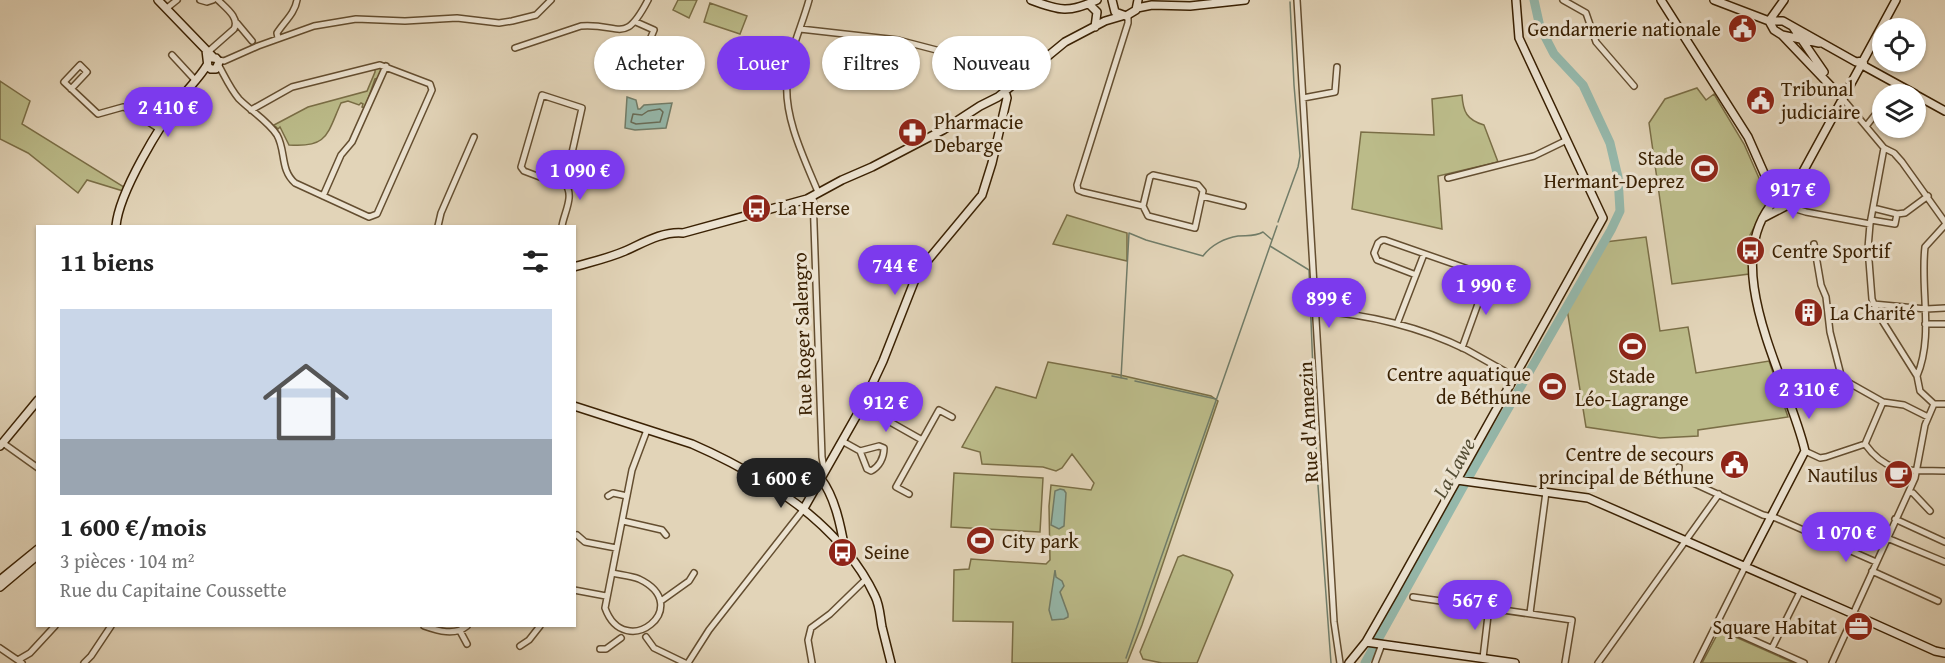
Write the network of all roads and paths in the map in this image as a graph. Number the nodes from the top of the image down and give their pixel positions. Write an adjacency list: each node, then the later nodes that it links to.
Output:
1 (158, 0): 22 (street)
2 (177, 0): 22 (street)
3 (200, 0): 4 (street)
4 (213, 0)
5 (218, 0): 27 (street)
6 (297, 0): 33 (street)
7 (551, 0): 33 (street)
8 (648, 0): 26 (street)
9 (809, 0): 30 (street, Rue Roger Salengro)
10 (1031, 0): 19 (street)
11 (1245, 0): 20 (street)
12 (1297, 0): 53 (street, Rue d'Annezin)
13 (1516, 0): 63 (street)
14 (1563, 0): 48 (street)
15 (1661, 0): 71 (street)
16 (1714, 0): 25 (street)
17 (1785, 0): 25 (street)
18 (1896, 0): 43 (street)
19 (1093, 2): 21 (street); 29 (street)
20 (1139, 3): 23 (street)
21 (1113, 5): 23 (street); 24 (street)
22 (167, 8): 38 (street)
23 (1125, 16): 24 (street); 74 (street)
24 (1106, 21): 29 (street)
25 (1769, 21): 28 (street); 31 (street)
26 (636, 22): 32 (street); 37 (street)
27 (237, 23): 35 (street); 38 (street)
28 (1792, 25): 34 (street); 36 (street)
29 (1095, 27): 40 (street)
30 (801, 29): 39 (street); 68 (street, Rue Roger Salengro)
31 (1782, 35): 34 (street); 50 (street)
32 (651, 36)
33 (278, 38): 42 (street)
34 (1802, 39): 36 (street); 50 (street)
35 (252, 41)
36 (1824, 44): 43 (street)
37 (515, 48)
38 (207, 49): 42 (street)
39 (932, 49)
40 (1051, 53)
41 (172, 55): 46 (street)
42 (214, 64): 46 (street); 57 (street)
43 (1861, 64): 47 (street); 54 (street)
44 (386, 66): 57 (street); 69 (street); 69 (street)
45 (1337, 67): 53 (street)
46 (199, 78): 61 (street)
47 (1896, 84)
48 (1634, 86)
49 (71, 89): 49 (street); 61 (street)
50 (1835, 89): 54 (street)
51 (1005, 91): 52 (street); 56 (street)
52 (998, 97): 56 (street); 68 (street)
53 (1303, 98): 93 (street, Rue d'Annezin)
54 (1843, 99): 60 (street); 67 (street)
55 (1926, 101): 58 (street)
56 (1004, 108): 106 (street)
57 (251, 110): 69 (street)
58 (1945, 111)
59 (1872, 119): 60 (street)
60 (1867, 125): 64 (street)
61 (159, 129): 81 (street)
62 (474, 137): 82 (street)
63 (1567, 140): 65 (street); 99 (street)
64 (1884, 148): 72 (street); 76 (street)
65 (1448, 178)
66 (565, 184): 66 (street); 83 (street)
67 (1793, 190): 71 (street); 73 (street)
68 (816, 194): 86 (street); 119 (street, Rue Roger Salengro)
69 (323, 196)
70 (1202, 196): 74 (street); 74 (street); 75 (street)
71 (1778, 196): 73 (street); 73 (street); 78 (street)
72 (1928, 196): 77 (street); 80 (street)
73 (1787, 203): 78 (street); 79 (street)
74 (1143, 206)
75 (1242, 206)
76 (1873, 208): 77 (street); 79 (street)
77 (1897, 214): 79 (street)
78 (1763, 218): 101 (street)
79 (1871, 222): 90 (street)
80 (1945, 224): 92 (street)
81 (116, 225)
82 (438, 225)
83 (562, 225)
84 (1814, 244): 100 (street)
85 (1424, 254): 87 (street); 87 (street); 88 (street)
86 (576, 266)
87 (1416, 275): 94 (street)
88 (1488, 276): 89 (street); 97 (street)
89 (1514, 285)
90 (1873, 304): 92 (street); 98 (street)
91 (1945, 308): 92 (street)
92 (1926, 309): 95 (street)
93 (1316, 311): 94 (street); 193 (street, Rue d'Annezin)
94 (1397, 324): 97 (street)
95 (1925, 324): 96 (street); 98 (street)
96 (1945, 324)
97 (1462, 348): 99 (street)
98 (1917, 376): 104 (street)
99 (1515, 377): 123 (street)
100 (1842, 379): 101 (street); 103 (street)
101 (1787, 395): 116 (street)
102 (36, 402): 114 (street)
103 (1883, 402): 109 (street); 113 (street)
104 (1934, 404): 105 (street); 109 (street)
105 (1945, 405)
106 (862, 406): 111 (street); 112 (street)
107 (576, 407): 110 (street)
108 (952, 417): 111 (street)
109 (1928, 417): 120 (street)
110 (647, 430): 125 (street); 130 (street)
111 (922, 440): 128 (street)
112 (842, 441): 115 (street); 119 (street)
113 (1865, 444): 116 (street); 120 (street)
114 (2, 445): 117 (street)
115 (860, 451): 115 (street)
116 (1805, 451): 135 (street)
117 (36, 467)
118 (1679, 467): 129 (street)
119 (826, 470): 122 (street)
120 (1917, 470): 121 (street); 127 (street)
121 (1945, 471)
122 (821, 479): 124 (street); 133 (street); 144 (street)
123 (1458, 480): 126 (street); 176 (street)
124 (785, 487): 125 (street); 132 (street)
125 (774, 489): 132 (street)
126 (1546, 492): 141 (street); 163 (street)
127 (1909, 492): 134 (street); 136 (street)
128 (909, 494)
129 (1719, 494): 135 (street); 141 (street)
130 (627, 495): 131 (street); 137 (street)
131 (608, 496)
132 (784, 496): 133 (street)
133 (803, 510): 144 (street); 190 (street)
134 (1930, 511)
135 (1772, 517): 147 (street); 149 (street)
136 (1895, 519): 140 (street); 142 (street)
137 (623, 521): 139 (street); 143 (street)
138 (577, 535): 143 (street)
139 (666, 535)
140 (1887, 538): 147 (street); 148 (street)
141 (1686, 540): 149 (street); 198 (street)
142 (1945, 542)
143 (616, 548): 151 (street)
144 (845, 550): 154 (street)
145 (36, 551): 153 (street)
146 (36, 557): 155 (street)
147 (1876, 562): 150 (street)
148 (1945, 562)
149 (1745, 567): 157 (street); 165 (street)
150 (1872, 572): 160 (street); 164 (street)
151 (612, 573): 158 (street); 161 (street)
152 (694, 573): 161 (street)
153 (0, 580)
154 (865, 580): 191 (street); 192 (street)
155 (0, 587)
156 (576, 590): 158 (street)
157 (1800, 592): 164 (street); 181 (street)
158 (606, 596): 173 (street)
159 (1413, 597): 162 (street)
160 (1938, 600)
161 (661, 601): 172 (street)
162 (1489, 607): 163 (street); 185 (street)
163 (1530, 613): 197 (street)
164 (1853, 614): 183 (street); 201 (street)
165 (1716, 624): 181 (street); 199 (street)
166 (54, 627): 188 (street)
167 (110, 627): 189 (street)
168 (428, 627): 171 (street)
169 (465, 627): 171 (street)
170 (539, 627): 179 (street)
171 (460, 631): 177 (street)
172 (646, 637): 174 (street); 190 (street)
173 (621, 638): 175 (street); 182 (street)
174 (639, 639)
175 (632, 641)
176 (1367, 642): 178 (street); 194 (street)
177 (467, 644)
178 (1381, 644): 186 (street); 195 (street)
179 (520, 646)
180 (0, 648): 188 (street)
181 (1772, 648): 200 (street)
182 (600, 649)
183 (1935, 651): 184 (street); 187 (street)
184 (1945, 653)
185 (1483, 658): 186 (street); 196 (street)
186 (1458, 659)
187 (1945, 660)
188 (20, 661)
189 (84, 663)
190 (686, 663)
191 (813, 663)
192 (891, 663)
193 (1340, 663)
194 (1349, 663)
195 (1375, 663)
196 (1515, 663)
197 (1565, 663)
198 (1598, 663)
199 (1697, 663)
200 (1804, 663)
201 (1832, 663)

